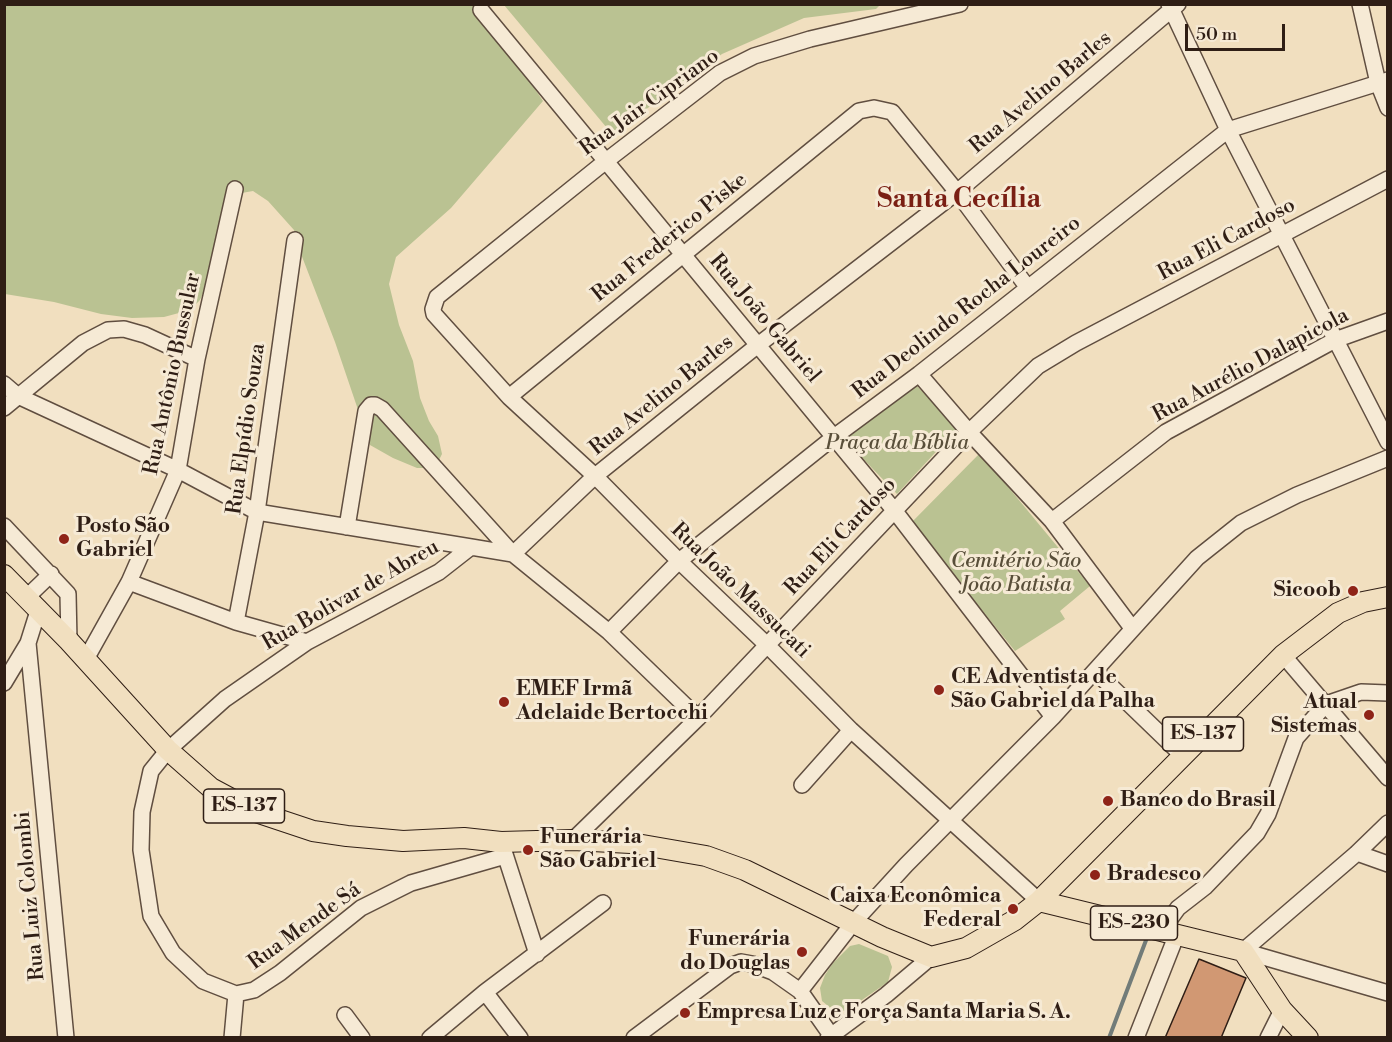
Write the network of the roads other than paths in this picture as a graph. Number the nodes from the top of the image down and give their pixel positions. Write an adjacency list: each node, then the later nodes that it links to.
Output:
1 (960, 4): 8 (street, Rua Jair Cipriano)
2 (1360, 4): 5 (street)
3 (1173, 6): 7 (street); 11 (street, Rua Avelino Barles)
4 (481, 10): 8 (street, Rua João Gabriel)
5 (1383, 81): 6 (street); 7 (street, Rua Deolindo Rocha Loureiro)
6 (1388, 108)
7 (1228, 129): 12 (street); 15 (street, Rua Deolindo Rocha Loureiro)
8 (606, 161): 14 (street, Rua João Gabriel); 16 (street, Rua Jair Cipriano)
9 (1388, 179): 12 (street, Rua Eli Cardoso)
10 (235, 189): 20 (street, Rua Antônio Bussular)
11 (957, 192): 14 (street, Rua Frederico Piske); 15 (street); 19 (street, Rua Avelino Barles)
12 (1282, 235): 18 (street); 26 (street, Rua Eli Cardoso)
13 (295, 240): 33 (street, Rua Elpídio Souza)
14 (683, 255): 19 (street, Rua João Gabriel); 24 (street, Rua Frederico Piske)
15 (1028, 288): 21 (street, Rua Deolindo Rocha Loureiro)
16 (437, 297): 24 (street, Rua João Massucati)
17 (1388, 321): 18 (street, Rua Aurélio Dalapicola)
18 (1335, 340): 28 (street); 34 (street, Rua Aurélio Dalapicola)
19 (758, 345): 27 (street, Rua João Gabriel); 31 (street, Rua Avelino Barles)
20 (197, 359): 23 (street); 30 (street, Rua Antônio Bussular)
21 (919, 374): 26 (street); 27 (street, Rua Deolindo Rocha Loureiro)
22 (4, 384): 23 (street)
23 (18, 396): 25 (street); 30 (street)
24 (508, 397): 31 (street, Rua João Massucati)
25 (4, 408)
26 (969, 432): 32 (street, Rua Eli Cardoso); 34 (street)
27 (834, 437): 32 (street, Rua João Gabriel); 39 (street, Rua Deolindo Rocha Loureiro)
28 (1388, 442)
29 (1388, 458): 46 (street)
30 (178, 470): 33 (street); 42 (street, Rua Antônio Bussular)
31 (595, 476): 38 (street, Rua Avelino Barles); 39 (street, Rua João Massucati)
32 (894, 510): 51 (street, Rua Eli Cardoso); 58 (street, Rua João Gabriel)
33 (257, 512): 35 (street); 45 (street, Rua Elpídio Souza)
34 (1052, 521): 46 (street)
35 (347, 526): 37 (street); 38 (street)
36 (5, 528): 40 (street)
37 (471, 547): 38 (street, Rua Bolivar de Abreu); 49 (street, Rua Bolivar de Abreu)
38 (513, 554): 47 (street, Rua Bolivar de Abreu)
39 (679, 561): 47 (street, Rua Deolindo Rocha Loureiro); 51 (street, Rua João Massucati)
40 (51, 574): 44 (street); 48 (street)
41 (4, 575): 44 (main road, ES-137)
42 (129, 582): 45 (street); 53 (street, Rua Antônio Bussular)
43 (1388, 597): 52 (main road, ES-137)
44 (33, 603): 48 (main road, ES-137); 50 (street, Rua Luiz Colombi)
45 (236, 622): 49 (street)
46 (1132, 628): 54 (street)
47 (609, 632): 59 (street, Rua Bolivar de Abreu)
48 (69, 640): 53 (main road, ES-137)
49 (307, 642): 61 (street, Rua Bolivar de Abreu)
50 (28, 643): 55 (street); 85 (street, Rua Luiz Colombi)
51 (768, 646): 59 (street, Rua Eli Cardoso); 60 (street, Rua João Massucati)
52 (1283, 655): 57 (street); 62 (main road, ES-137)
53 (86, 659): 61 (main road, ES-137)
54 (1095, 671): 58 (street); 62 (street)
55 (4, 683)
56 (1388, 693): 57 (street)
57 (1326, 704): 63 (street); 74 (street)
58 (1053, 717): 65 (street)
59 (698, 718): 67 (street, Rua Eli Cardoso)
60 (851, 730): 64 (street); 65 (street, Rua João Massucati)
61 (168, 750): 68 (main road, ES-137); 81 (street, Rua Mende Sá)
62 (1182, 755): 71 (main road, ES-137)
63 (1388, 778)
64 (802, 785)
65 (950, 820): 71 (street, Rua João Massucati); 73 (street)
66 (1388, 823): 69 (street)
67 (573, 840): 68 (main road, ES-137); 73 (main road, ES-137)
68 (503, 849): 76 (street); 81 (street, Rua Mende Sá)
69 (1357, 853): 70 (street); 75 (street)
70 (1388, 864)
71 (1039, 901): 74 (main road, ES-230); 77 (main road, ES-137)
72 (603, 903): 76 (street)
73 (853, 923): 77 (main road, ES-137); 78 (street)
74 (1170, 932): 75 (main road, ES-230); 91 (street)
75 (1236, 948): 80 (street); 82 (main road)
76 (537, 954): 79 (street)
77 (932, 957): 84 (street)
78 (800, 991): 84 (street); 90 (street)
79 (485, 992): 88 (street); 89 (street)
80 (1388, 993)
81 (236, 994): 86 (street)
82 (1282, 1010): 92 (street); 93 (main road)
83 (345, 1015): 87 (street)
84 (831, 1037)
85 (66, 1038)
86 (232, 1038)
87 (362, 1038)
88 (430, 1038)
89 (520, 1038)
90 (634, 1038)
91 (1136, 1038)
92 (1268, 1038)
93 (1308, 1038)

